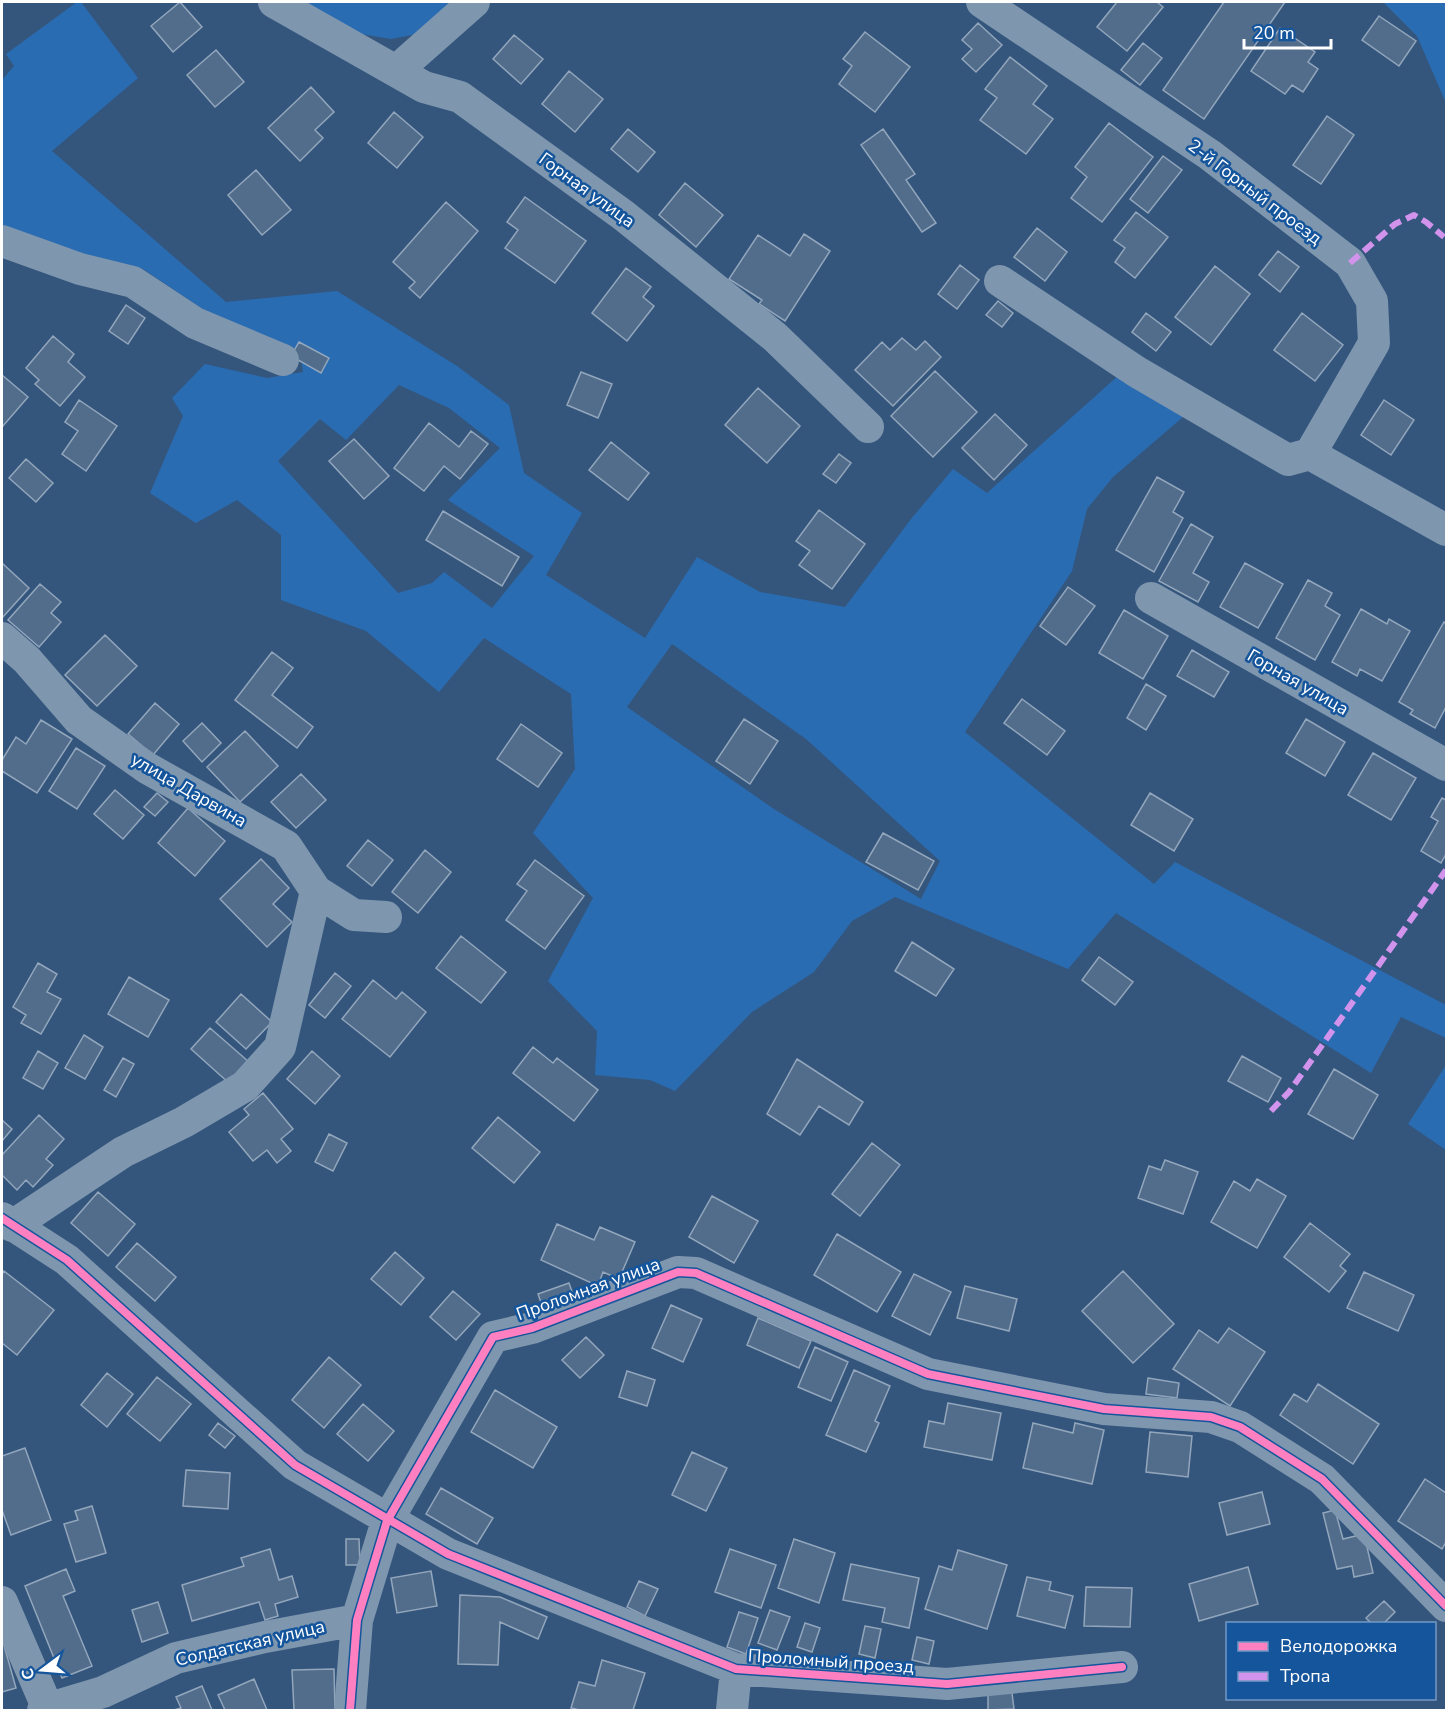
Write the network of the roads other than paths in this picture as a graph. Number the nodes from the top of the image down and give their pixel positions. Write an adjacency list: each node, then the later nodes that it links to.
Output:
1 (274, 2): 4 (street, Горная улица)
2 (474, 2): 4 (street)
3 (982, 2): 9 (street, 2-й Горный проезд)
4 (396, 70): 8 (street, Горная улица)
5 (2, 241): 7 (street)
6 (1000, 281): 9 (street)
7 (283, 360)
8 (868, 427)
9 (1310, 454): 10 (street)
10 (1446, 530)
11 (1151, 598): 13 (street, Горная улица)
12 (2, 638): 14 (street, улица Дарвина)
13 (1446, 765)
14 (316, 891): 15 (street, улица Дарвина); 16 (street)
15 (386, 917)
16 (7, 1222): 17 (street)
17 (387, 1521): 19 (street, Проломная улица); 20 (street, Проломная улица); 22 (street, Проломный проезд)
18 (2, 1602): 23 (street)
19 (1446, 1606)
20 (357, 1620): 23 (street, Солдатская улица); 24 (street, Проломная улица)
21 (1122, 1667): 22 (street, Проломный проезд)
22 (736, 1669): 25 (street)
23 (46, 1710)
24 (350, 1710)
25 (732, 1710)

